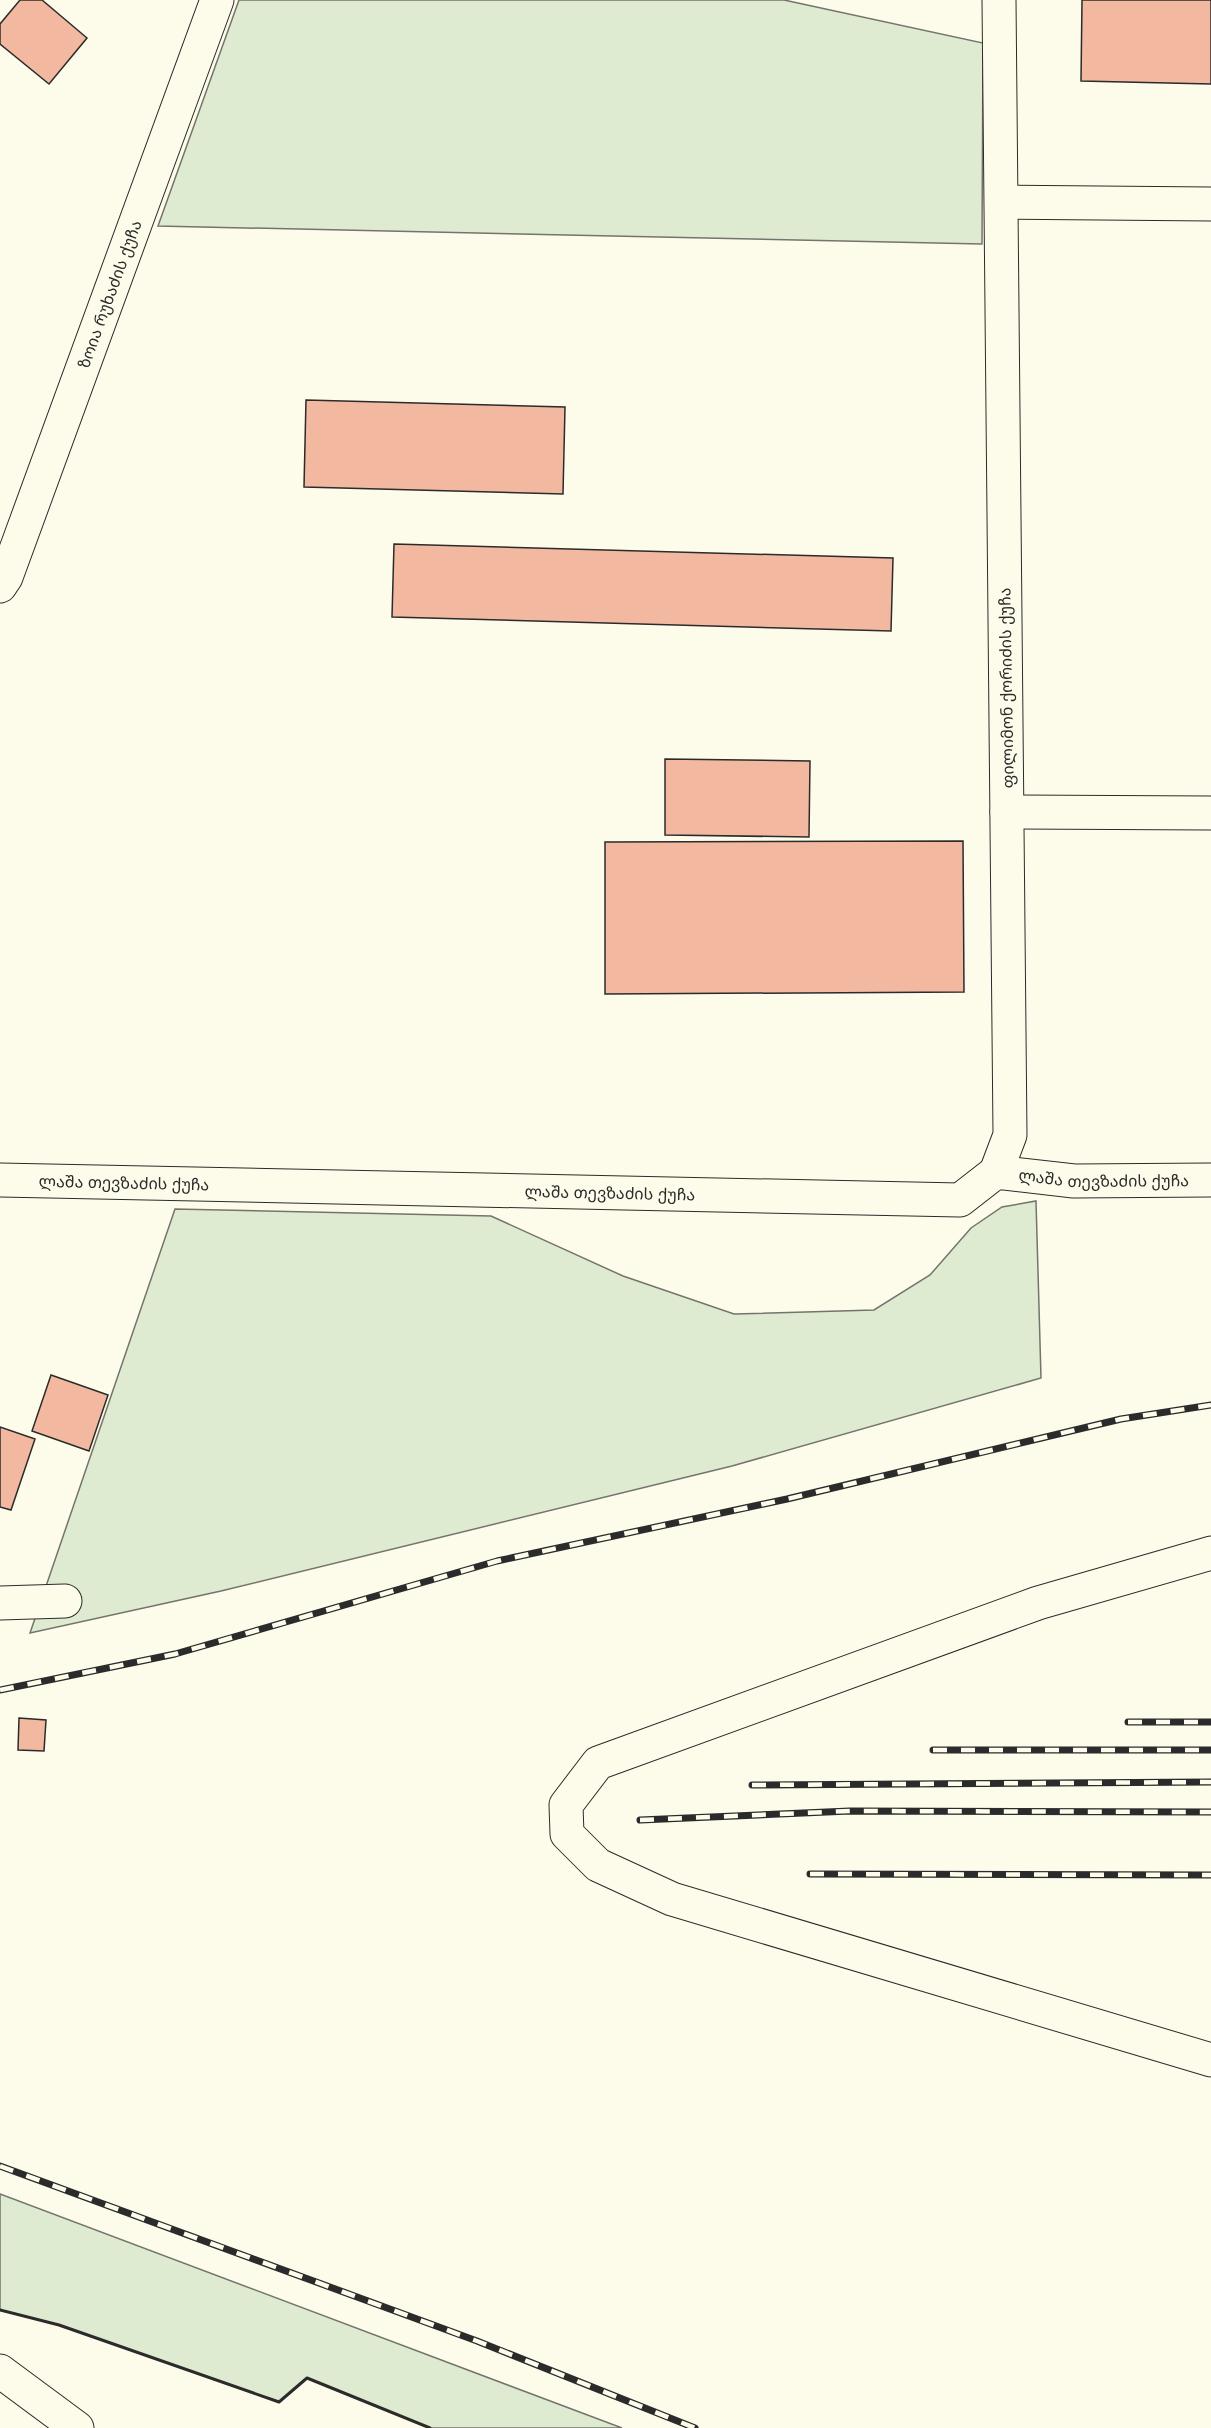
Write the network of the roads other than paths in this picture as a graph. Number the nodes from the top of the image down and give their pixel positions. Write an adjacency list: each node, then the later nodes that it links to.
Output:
1 (217, 0): 5 (street, ზოია რუხაძის ქუჩა)
2 (999, 0): 3 (street, ფილიმონ ქორიძის ქუჩა)
3 (1002, 202): 4 (street); 6 (street, ფილიმონ ქორიძის ქუჩა)
4 (1211, 204)
5 (0, 586)
6 (1007, 812): 7 (street); 8 (street, ფილიმონ ქორიძის ქუჩა)
7 (1211, 813)
8 (996, 1172): 9 (street, ლაშა თევზაძის ქუჩა); 10 (street, ლაშა თევზაძის ქუჩა)
9 (0, 1180)
10 (1211, 1180)
11 (1211, 1553): 14 (street)
12 (65, 1601): 13 (street)
13 (0, 1603)
14 (1211, 2060)
15 (0, 2372): 16 (street)
16 (77, 2428)

